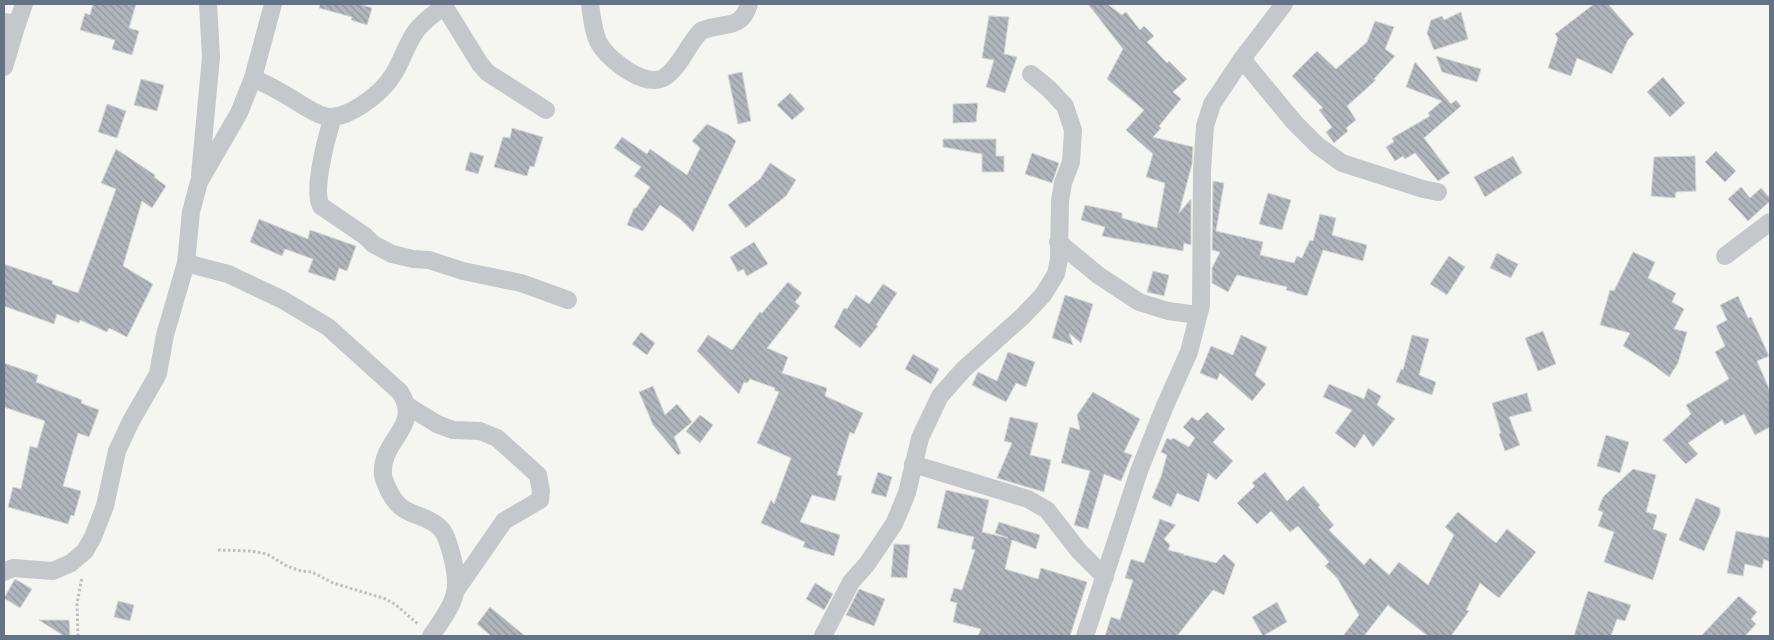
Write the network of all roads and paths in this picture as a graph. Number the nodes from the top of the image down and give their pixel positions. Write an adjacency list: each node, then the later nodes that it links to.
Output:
1 (24, 4): 8 (street)
2 (208, 4): 15 (street)
3 (273, 4): 12 (street)
4 (590, 4): 5 (street)
5 (749, 4)
6 (1284, 4): 9 (street)
7 (443, 5): 13 (street); 14 (street)
8 (10, 23): 10 (street)
9 (1242, 59): 16 (street); 22 (street)
10 (4, 67)
11 (1031, 74): 18 (street)
12 (253, 78): 14 (street); 15 (street)
13 (546, 110)
14 (332, 117): 21 (street)
15 (200, 182): 20 (street)
16 (1438, 192)
17 (1770, 222): 19 (street)
18 (1058, 242): 22 (street); 24 (street)
19 (1725, 256)
20 (186, 263): 23 (street); 26 (street)
21 (568, 300)
22 (1198, 315): 28 (street)
23 (406, 405): 29 (street); 29 (street)
24 (913, 464): 28 (street); 32 (street)
25 (218, 550): 30 (path)
26 (85, 551): 27 (street); 31 (path)
27 (4, 572)
28 (1105, 577): 33 (street)
29 (457, 589): 30 (street)
30 (427, 632)
31 (78, 636)
32 (823, 636)
33 (1085, 636)

